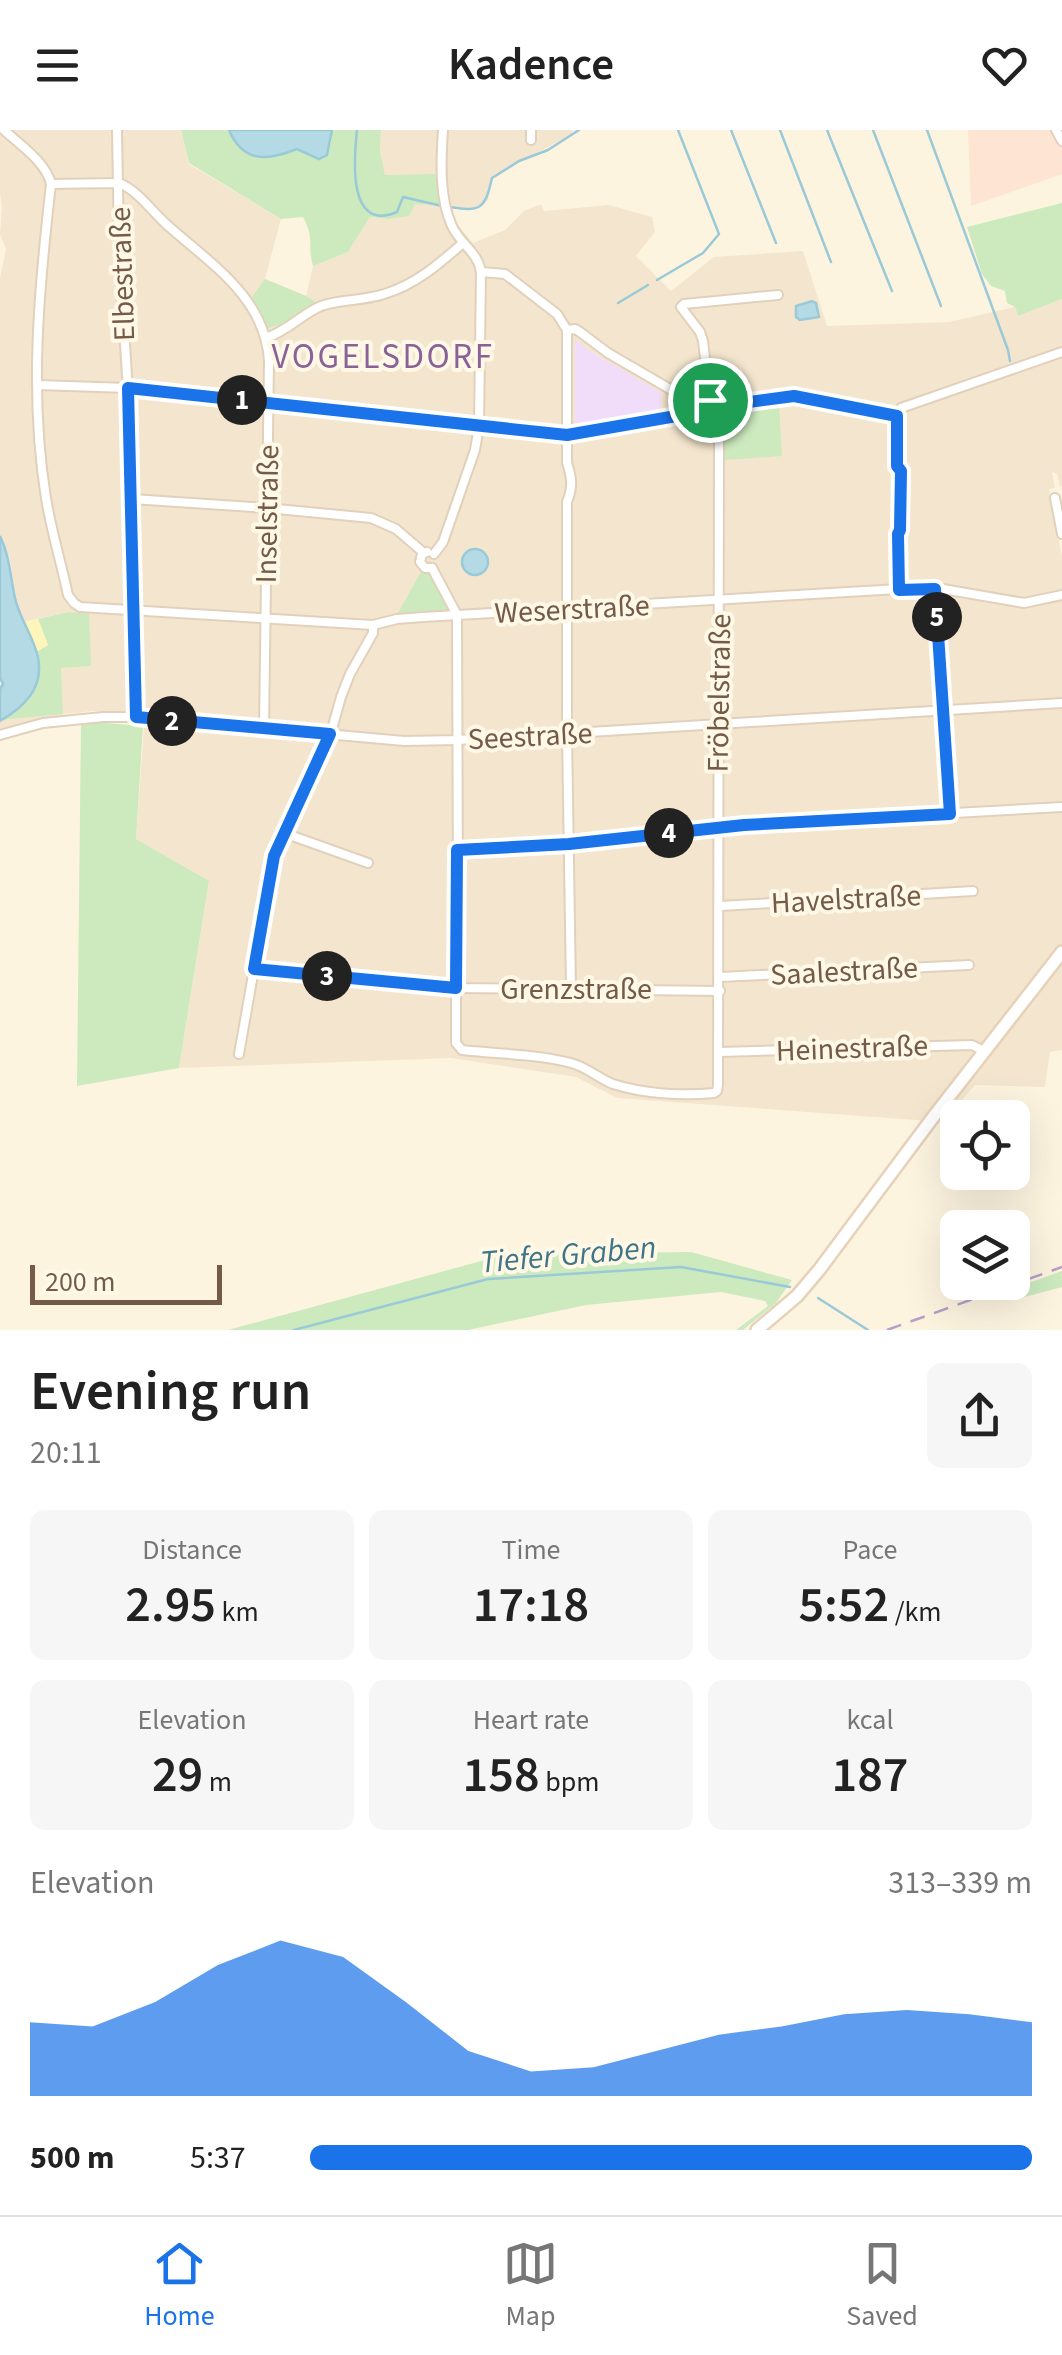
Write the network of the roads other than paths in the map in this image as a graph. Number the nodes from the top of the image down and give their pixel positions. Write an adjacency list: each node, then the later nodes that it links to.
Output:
1 (4, 130): 5 (street)
2 (117, 130): 7 (street, Elbestraße)
3 (443, 130): 9 (street)
4 (1056, 130): 6 (street)
5 (16, 134): 8 (street)
6 (1062, 141)
7 (119, 183): 8 (street); 13 (street, Inselstraße); 16 (street, Elbestraße)
8 (51, 184): 15 (street)
9 (464, 243): 10 (street); 13 (street)
10 (481, 272): 12 (street); 21 (street)
11 (778, 296): 18 (street)
12 (567, 330): 19 (street); 22 (street)
13 (266, 338): 17 (street, Inselstraße)
14 (1062, 352): 20 (street)
15 (37, 385): 16 (street); 34 (street, Weserstraße)
16 (128, 388): 17 (street); 24 (street, Elbestraße)
17 (268, 403): 21 (street); 25 (street, Inselstraße)
18 (713, 411): 19 (street); 20 (street); 32 (street, Fröbelstraße)
19 (690, 414): 22 (street)
20 (897, 416): 30 (street)
21 (480, 426): 22 (street); 27 (street)
22 (567, 435): 33 (street)
23 (1056, 498): 26 (street)
24 (132, 499): 25 (street); 34 (street, Elbestraße)
25 (267, 508): 27 (street); 36 (street, Inselstraße)
26 (1062, 534)
27 (429, 553): 28 (street); 28 (street)
28 (432, 568): 35 (street)
29 (935, 589): 30 (street, Weserstraße); 31 (street, Weserstraße); 39 (street)
30 (899, 590): 32 (street, Weserstraße)
31 (1062, 595)
32 (720, 600): 33 (street, Weserstraße); 41 (street, Fröbelstraße)
33 (568, 609): 35 (street, Weserstraße); 45 (street)
34 (134, 610): 36 (street, Weserstraße); 40 (street, Elbestraße)
35 (457, 615): 37 (street, Weserstraße); 46 (street)
36 (266, 619): 37 (street, Weserstraße); 42 (street, Inselstraße)
37 (374, 626): 44 (street)
38 (1062, 703): 39 (street, Seestraße)
39 (944, 710): 41 (street, Seestraße); 48 (street)
40 (136, 717): 42 (street, Seestraße); 43 (street, Seestraße)
41 (717, 725): 45 (street, Seestraße); 49 (street, Fröbelstraße)
42 (264, 728): 44 (street, Seestraße)
43 (0, 734)
44 (330, 734): 46 (street, Seestraße); 50 (street)
45 (567, 734): 46 (street, Seestraße); 51 (street)
46 (458, 740): 52 (street)
47 (1062, 807): 48 (street)
48 (950, 814): 49 (street)
49 (719, 828): 51 (street); 55 (street, Fröbelstraße)
50 (284, 833): 53 (street); 58 (street)
51 (569, 844): 52 (street); 61 (street)
52 (457, 850): 60 (street)
53 (368, 863)
54 (973, 891): 55 (street, Havelstraße)
55 (720, 906): 59 (street, Fröbelstraße)
56 (1062, 952): 63 (main road)
57 (969, 964): 59 (street, Saalestraße)
58 (254, 969): 60 (street, Grenzstraße); 65 (street)
59 (720, 977): 62 (street, Fröbelstraße)
60 (456, 988): 61 (street, Grenzstraße); 64 (street, Fröbelstraße)
61 (571, 989): 62 (street, Grenzstraße)
62 (720, 991): 64 (street, Fröbelstraße)
63 (984, 1051): 64 (street, Heinestraße); 66 (main road)
64 (718, 1052)
65 (239, 1054)
66 (757, 1330)

